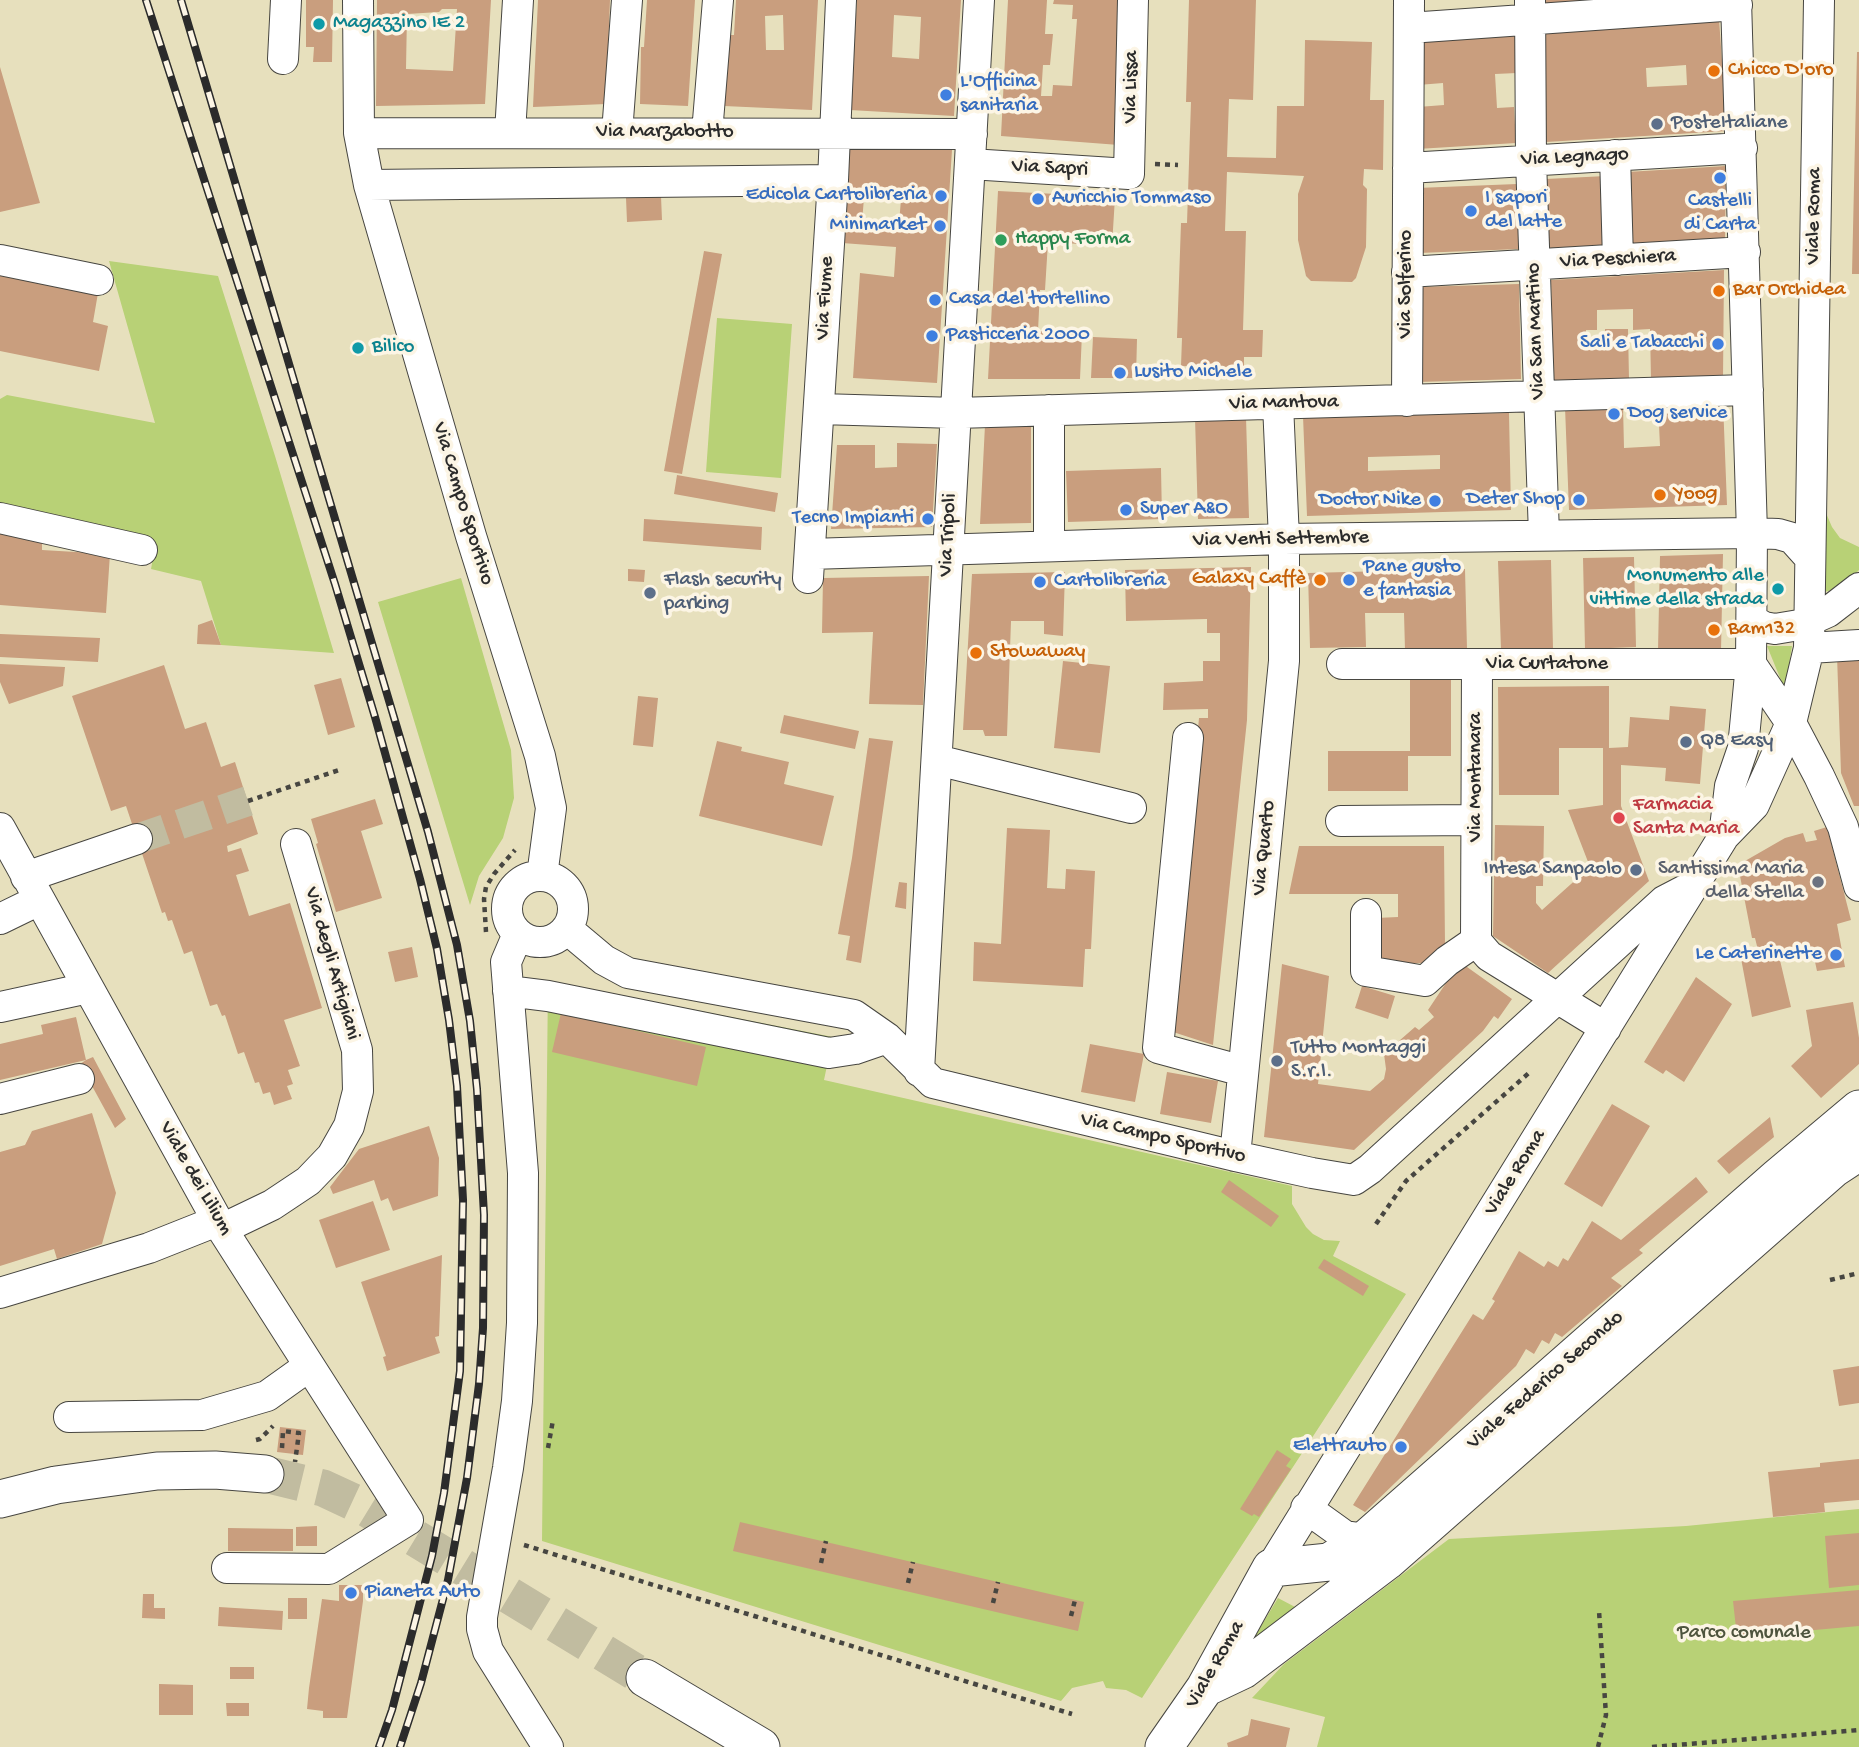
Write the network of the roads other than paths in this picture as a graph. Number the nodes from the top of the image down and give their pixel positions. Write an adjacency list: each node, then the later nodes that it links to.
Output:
1 (286, 0): 13 (street)
2 (358, 0): 14 (street, Via Campo Sportivo)
3 (518, 0): 15 (street)
4 (626, 0): 16 (street)
5 (719, 0): 17 (street)
6 (841, 0): 18 (street, Via Fiume)
7 (979, 0): 19 (street, Via Tripoli)
8 (1133, 0): 25 (street, Via Lissa)
9 (1819, 0): 48 (street, Viale Roma)
10 (1737, 3): 11 (street); 20 (street, Viale Roma)
11 (1530, 10): 12 (street); 22 (street, Via San Martino)
12 (1409, 14): 24 (street, Via Solferino)
13 (283, 59)
14 (359, 133): 15 (street, Via Marzabotto); 27 (street, Via Campo Sportivo)
15 (510, 133): 16 (street, Via Marzabotto)
16 (617, 133): 17 (street, Via Marzabotto)
17 (707, 133): 18 (street, Via Marzabotto)
18 (834, 133): 19 (street, Via Marzabotto); 26 (street, Via Fiume)
19 (972, 134): 23 (street, Via Tripoli)
20 (1742, 148): 21 (street, Via Legnago); 28 (street, Viale Roma)
21 (1615, 155): 22 (street, Via Legnago); 30 (street)
22 (1531, 160): 24 (street, Via Legnago); 31 (street, Via San Martino)
23 (970, 164): 25 (street, Via Sapri); 40 (street, Via Tripoli)
24 (1408, 168): 32 (street, Via Solferino)
25 (1129, 174)
26 (833, 180): 27 (street); 38 (street, Via Fiume)
27 (369, 185): 67 (street, Via Campo Sportivo)
28 (1745, 252): 30 (street, Via Peschiera); 34 (street, Viale Roma)
29 (0, 260): 33 (street)
30 (1618, 260): 31 (street, Via Peschiera)
31 (1535, 265): 32 (street, Via Peschiera); 35 (street, Via San Martino)
32 (1407, 272): 36 (street, Via Solferino)
33 (98, 280)
34 (1748, 390): 35 (street, Via Mantova); 42 (street, Viale Roma)
35 (1539, 396): 36 (street, Via Mantova); 43 (street, Via San Martino)
36 (1407, 401): 37 (street, Via Mantova)
37 (1278, 404): 39 (street, Via Mantova); 44 (street, Via Quarto)
38 (820, 410): 40 (street, Via Mantova); 49 (street, Via Fiume)
39 (1049, 410): 40 (street, Via Mantova); 45 (street)
40 (956, 413): 47 (street, Via Tripoli)
41 (0, 518): 46 (street)
42 (1752, 533): 43 (street, Via Venti Settembre); 48 (street); 51 (street, Viale Roma)
43 (1544, 535): 44 (street, Via Venti Settembre)
44 (1284, 539): 45 (street, Via Venti Settembre); 83 (street, Via Quarto)
45 (1049, 545): 47 (street, Via Venti Settembre)
46 (142, 550)
47 (948, 550): 49 (street, Via Venti Settembre); 59 (street, Via Tripoli)
48 (1810, 558): 52 (street, Viale Roma)
49 (809, 566)
50 (1859, 587): 52 (street)
51 (1752, 620): 52 (street); 55 (street, Viale Roma)
52 (1810, 634): 53 (street); 57 (street, Viale Roma)
53 (1859, 645)
54 (1342, 664): 56 (street, Via Curtatone)
55 (1751, 664): 56 (street, Via Curtatone); 57 (street); 64 (street, Viale Roma)
56 (1477, 665): 61 (street, Via Montanara)
57 (1791, 723): 64 (street, Viale Roma); 69 (street)
58 (1188, 738): 83 (street)
59 (937, 760): 60 (street); 82 (street, Via Tripoli)
60 (1131, 808)
61 (1476, 820): 62 (street); 75 (street, Via Montanara)
62 (1341, 821)
63 (0, 828): 70 (street, Viale dei Lilium)
64 (1724, 836): 68 (street, Viale Roma)
65 (137, 839): 70 (street)
66 (296, 844): 89 (street, Via degli Artigiani)
67 (542, 876): 73 (street); 74 (street)
68 (1695, 885): 78 (street, Via Campo Sportivo); 80 (street, Viale Roma)
69 (1859, 886)
70 (33, 888): 72 (street); 77 (street, Viale dei Lilium)
71 (1366, 915): 75 (street)
72 (0, 919)
73 (567, 929): 74 (street); 81 (street, Via Campo Sportivo)
74 (518, 934): 76 (street)
75 (1476, 941): 78 (street)
76 (507, 976): 81 (street); 102 (street)
77 (88, 988): 79 (street); 89 (street, Viale dei Lilium)
78 (1558, 998): 80 (street); 88 (street, Via Campo Sportivo)
79 (0, 1007)
80 (1606, 1028): 95 (street, Viale Roma)
81 (887, 1038): 82 (street, Via Campo Sportivo)
82 (919, 1071): 88 (street, Via Campo Sportivo)
83 (1243, 1071): 88 (street, Via Quarto)
84 (79, 1079): 85 (street)
85 (0, 1099)
86 (1859, 1108): 96 (main road, Viale Federico Secondo)
87 (1859, 1152): 99 (main road, Viale Federico Secondo)
88 (1235, 1156)
89 (220, 1225): 90 (street, Via degli Artigiani); 91 (street, Viale dei Lilium)
90 (0, 1293)
91 (309, 1366): 92 (street); 97 (street, Viale dei Lilium)
92 (69, 1417)
93 (273, 1461): 94 (main road)
94 (0, 1499)
95 (1307, 1508): 96 (street); 98 (street, Viale Roma)
96 (1366, 1539): 98 (main road, Viale Federico Secondo)
97 (227, 1568)
98 (1271, 1568): 99 (main road); 101 (main road, Viale Roma)
99 (1333, 1602): 101 (main road, Viale Federico Secondo)
100 (645, 1678): 103 (main road)
101 (1205, 1688): 104 (main road, Viale Roma)
102 (548, 1747)
103 (761, 1747)
104 (1164, 1747)

